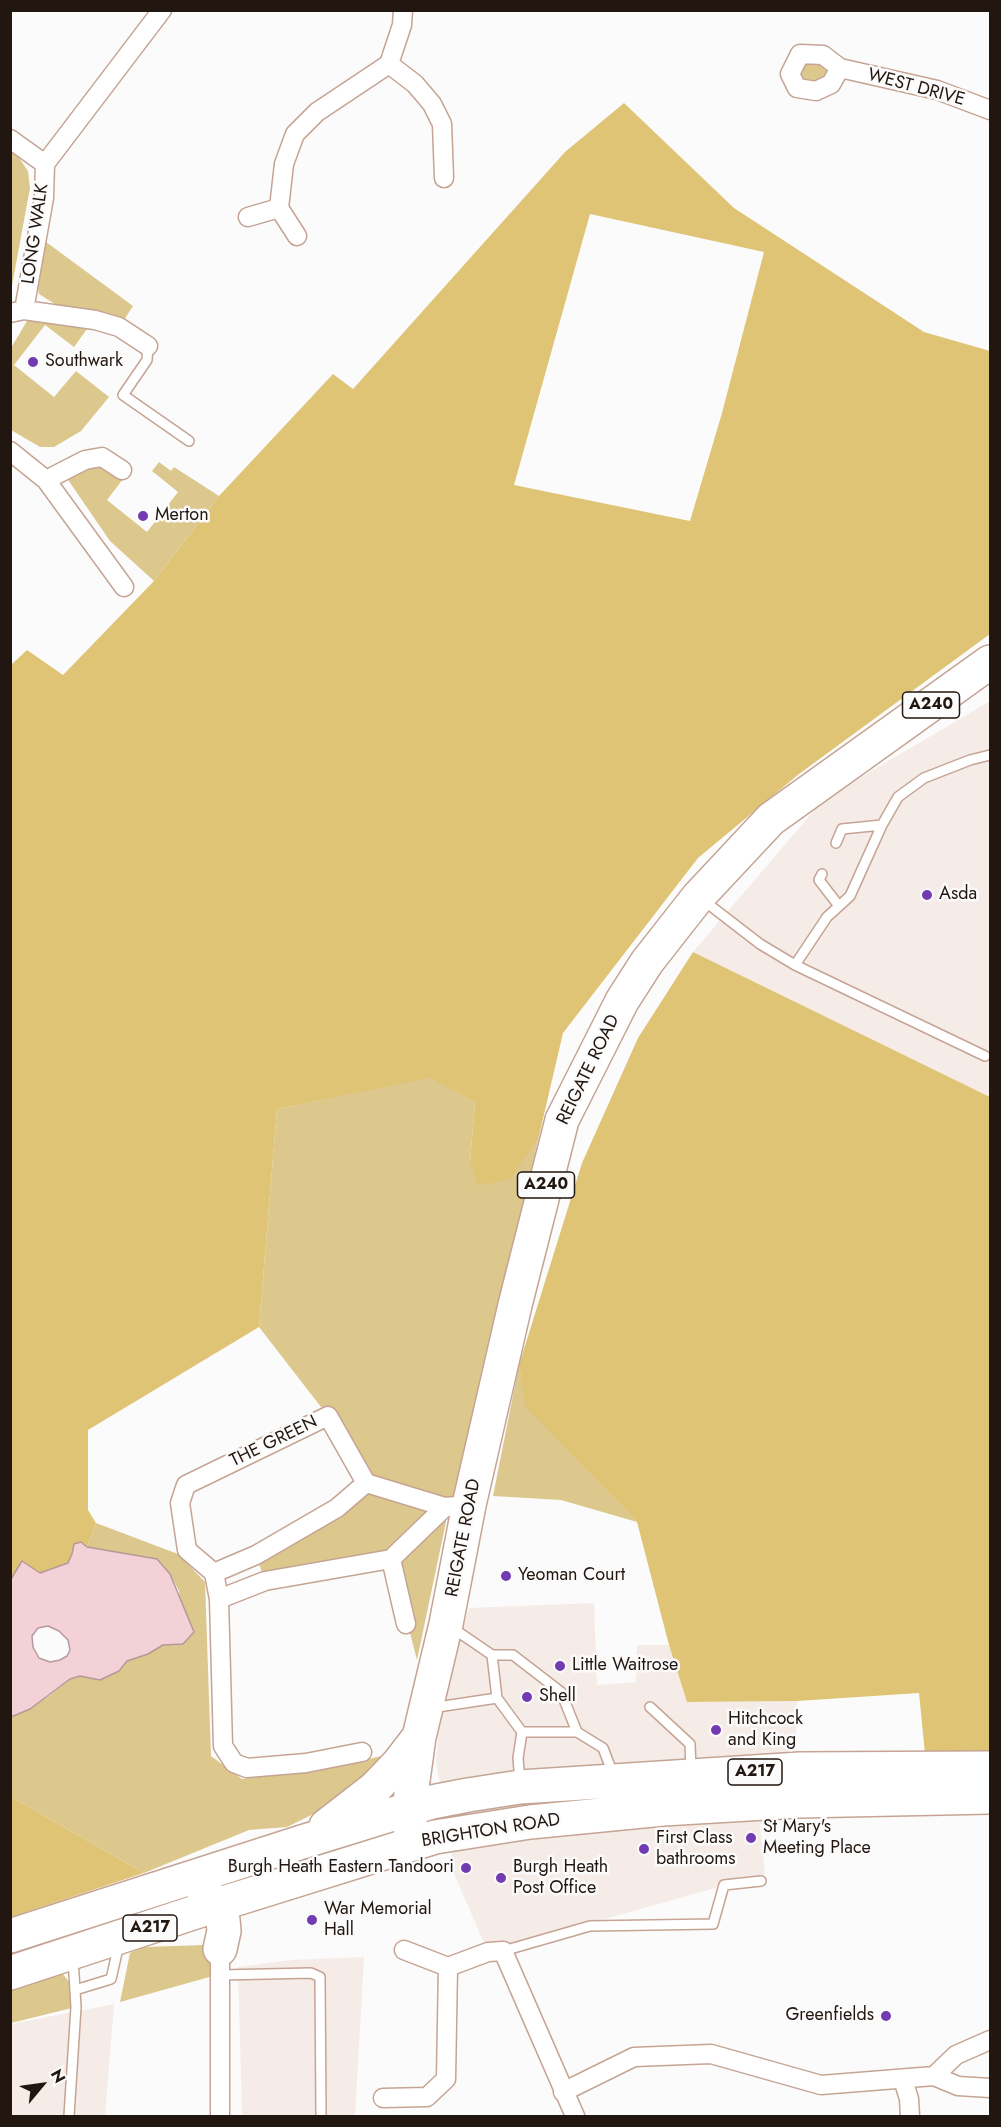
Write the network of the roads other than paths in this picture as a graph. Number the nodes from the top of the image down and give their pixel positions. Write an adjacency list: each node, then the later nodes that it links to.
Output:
1 (162, 10): 7 (street)
2 (403, 10): 3 (street)
3 (389, 64): 8 (street); 9 (street)
4 (840, 68): 5 (street, WEST DRIVE)
5 (990, 110)
6 (10, 139): 7 (street, LONG WALK)
7 (45, 164): 12 (street, LONG WALK)
8 (444, 178)
9 (279, 208): 10 (street); 11 (street)
10 (248, 217)
11 (297, 236)
12 (17, 311): 13 (street, LONG WALK)
13 (148, 346): 14 (lane)
14 (189, 441)
15 (12, 454): 17 (street)
16 (122, 471): 17 (street)
17 (46, 480): 18 (street)
18 (123, 587)
19 (990, 662): 24 (highway, REIGATE ROAD / A240)
20 (990, 755): 21 (lane)
21 (882, 825): 22 (lane); 25 (lane)
22 (836, 843)
23 (822, 874): 25 (lane)
24 (698, 897): 26 (lane); 29 (highway, REIGATE ROAD / A240)
25 (839, 906): 26 (lane)
26 (795, 966): 27 (lane)
27 (985, 1056)
28 (366, 1483): 29 (street); 30 (street); 32 (street, THE GREEN)
29 (457, 1506): 31 (street); 36 (highway, REIGATE ROAD / A240)
30 (256, 1555): 32 (street); 33 (street)
31 (391, 1559): 33 (street); 35 (street)
32 (213, 1573): 34 (street)
33 (265, 1581): 34 (street)
34 (219, 1599): 43 (street)
35 (406, 1624)
36 (446, 1624): 37 (lane); 40 (highway, REIGATE ROAD / A240)
37 (492, 1655): 38 (lane); 42 (lane)
38 (497, 1698): 40 (lane); 41 (lane)
39 (650, 1707): 45 (lane)
40 (423, 1723): 48 (highway); 50 (highway, A240); 52 (highway)
41 (522, 1732): 42 (lane); 47 (lane)
42 (577, 1732): 46 (lane)
43 (362, 1752)
44 (990, 1767): 45 (highway, BRIGHTON ROAD / A217)
45 (692, 1776): 46 (highway, BRIGHTON ROAD / A217)
46 (616, 1780): 47 (highway, BRIGHTON ROAD / A217)
47 (520, 1787): 48 (highway, BRIGHTON ROAD / A217)
48 (468, 1795): 50 (highway, BRIGHTON ROAD / A217)
49 (990, 1797): 51 (highway, BRIGHTON ROAD / A217)
50 (409, 1809): 51 (highway); 52 (highway, BRIGHTON ROAD / A217)
51 (421, 1841): 55 (highway, BRIGHTON ROAD / A217)
52 (302, 1842): 53 (highway, BRIGHTON ROAD / A217)
53 (186, 1880): 55 (highway); 57 (highway, BRIGHTON ROAD / A217)
54 (761, 1881): 60 (lane)
55 (217, 1905): 56 (highway, BRIGHTON ROAD / A217); 62 (highway)
56 (159, 1925): 58 (highway, BRIGHTON ROAD / A217); 62 (highway)
57 (10, 1936)
58 (120, 1938): 61 (highway, BRIGHTON ROAD / A217); 65 (lane)
59 (404, 1950): 63 (street)
60 (503, 1951): 63 (street); 70 (street)
61 (73, 1953): 64 (highway, BRIGHTON ROAD / A217); 65 (lane)
62 (221, 1962): 73 (street); 74 (lane)
63 (448, 1967): 71 (street)
64 (10, 1973)
65 (75, 1990): 72 (lane)
66 (990, 2040): 67 (street)
67 (934, 2076): 68 (street); 69 (street)
68 (903, 2079): 70 (street); 76 (street)
69 (990, 2088)
70 (563, 2092): 75 (street)
71 (383, 2098)
72 (69, 2116)
73 (220, 2116)
74 (321, 2116)
75 (575, 2116)
76 (910, 2116)

